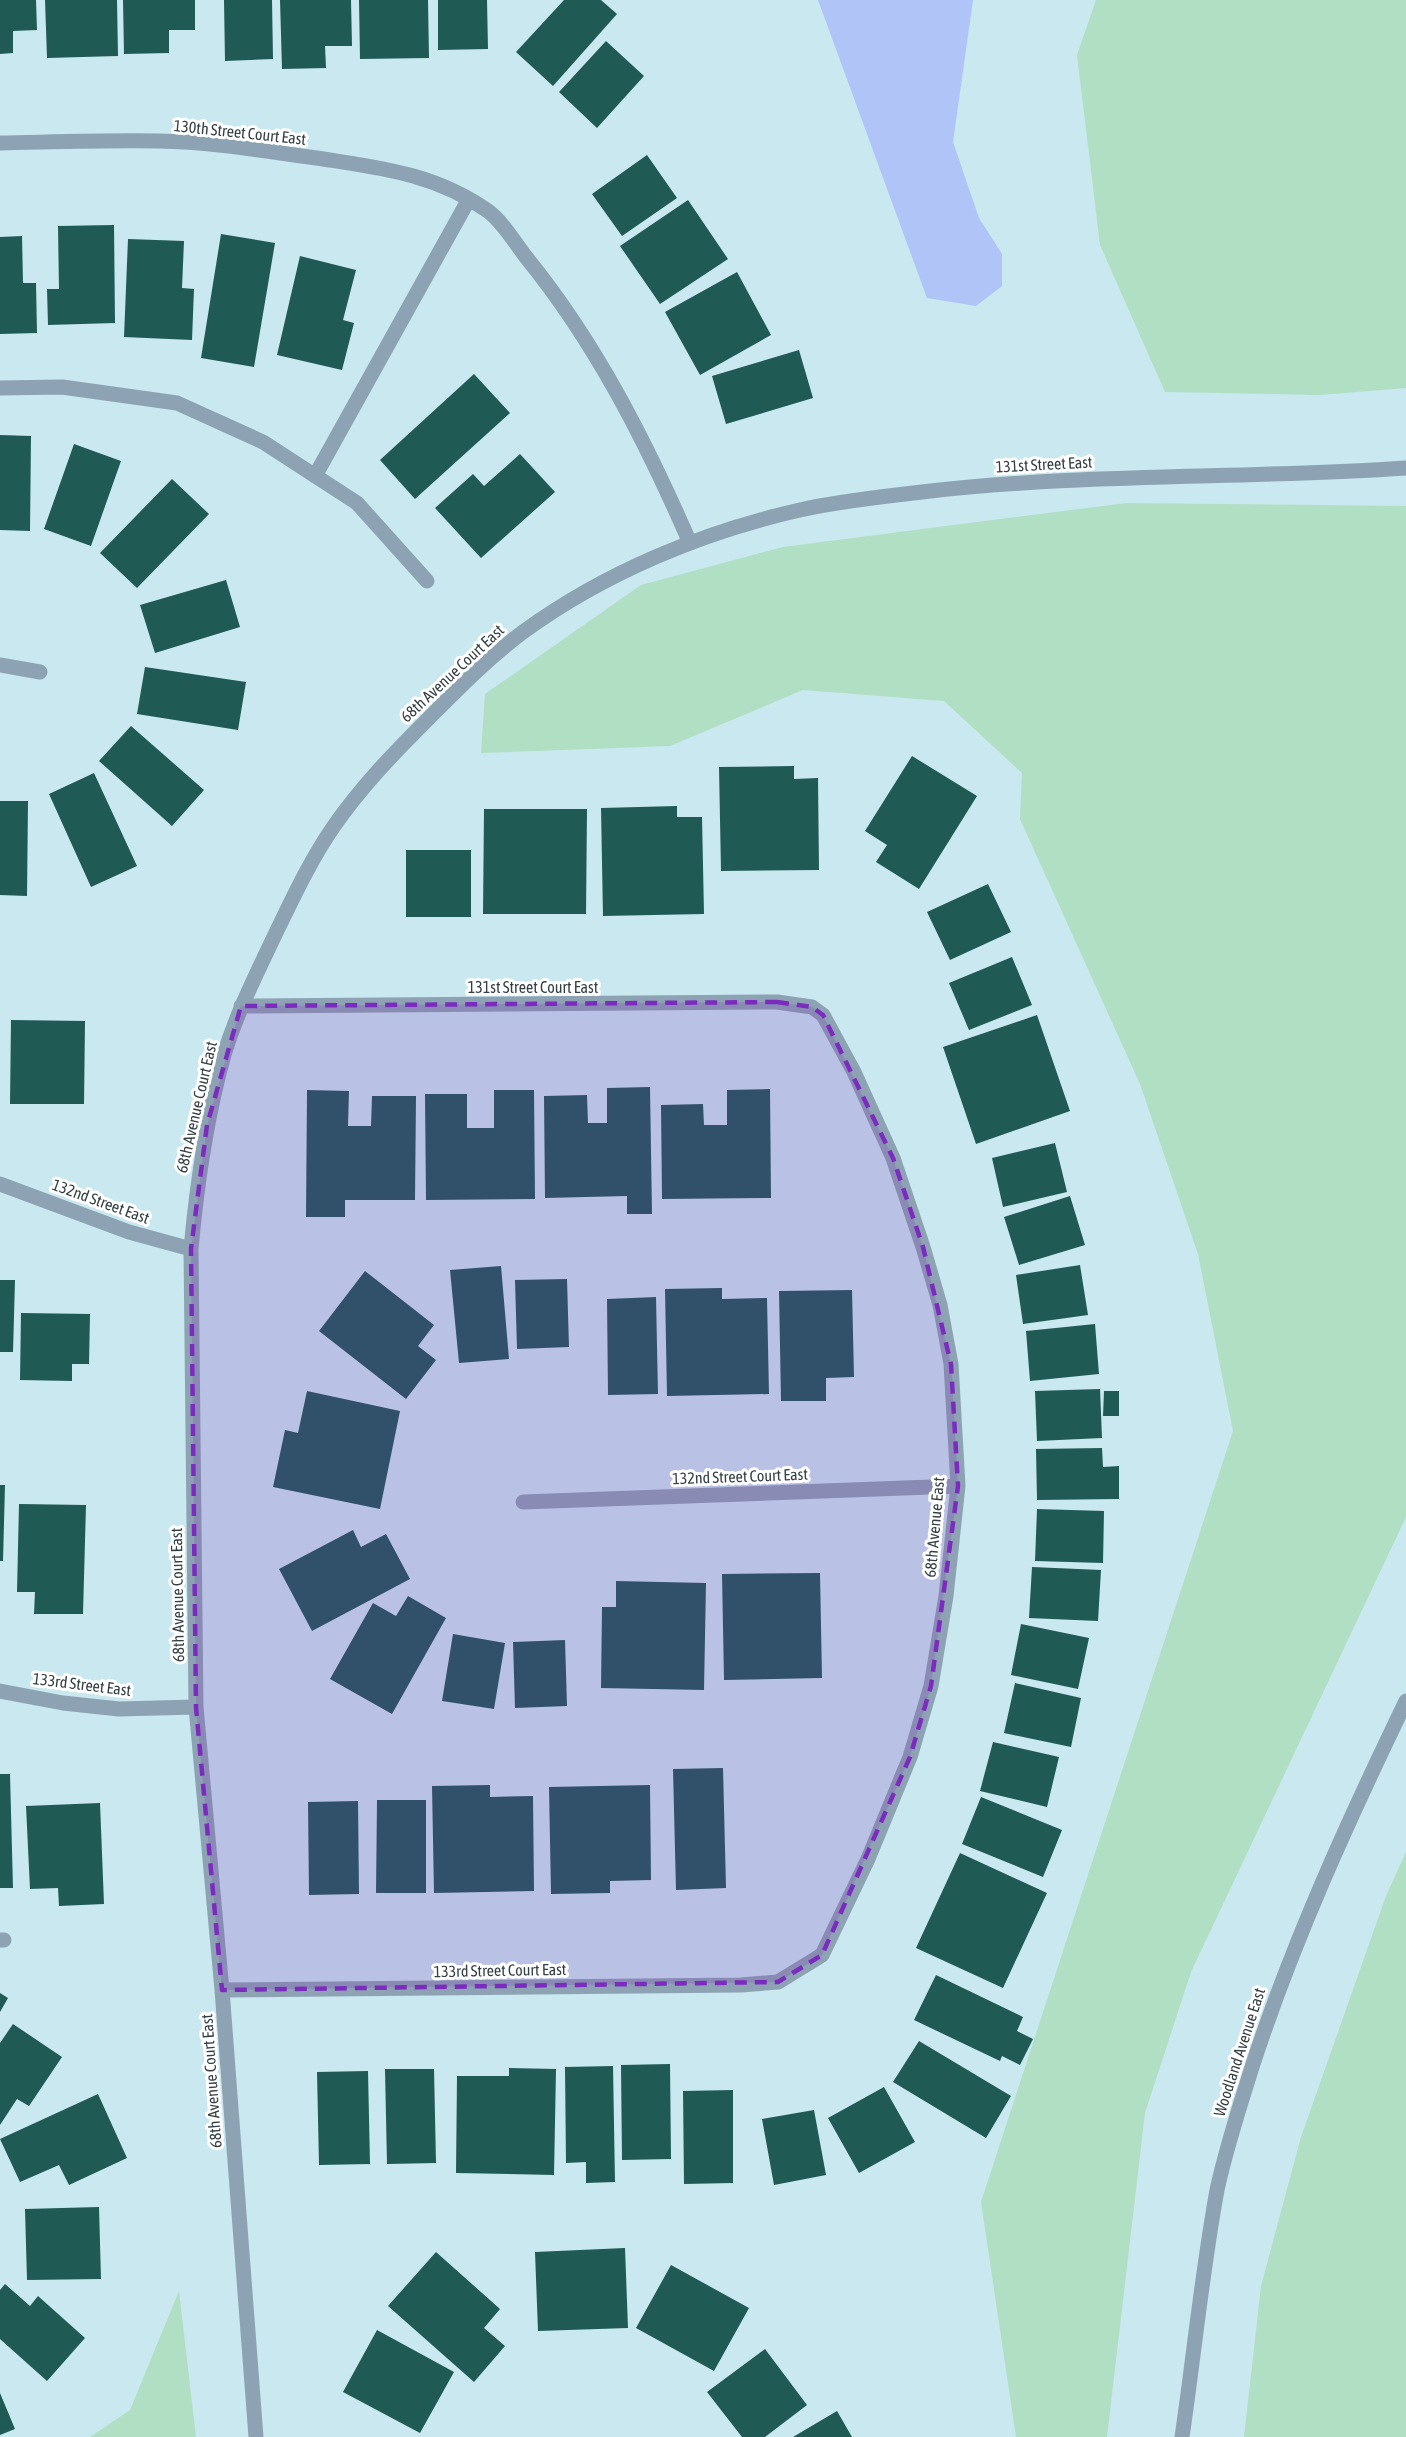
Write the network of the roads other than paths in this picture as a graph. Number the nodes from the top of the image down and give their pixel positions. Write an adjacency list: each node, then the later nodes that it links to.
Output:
1 (0, 142): 2 (street, 130th Street Court East)
2 (469, 200): 5 (street); 6 (street)
3 (0, 388): 5 (street)
4 (1406, 468): 6 (street, 131st Street East)
5 (315, 476): 7 (street)
6 (690, 543): 10 (street, 68th Avenue Court East)
7 (428, 581)
8 (0, 665): 9 (street)
9 (40, 672)
10 (241, 1006): 11 (street, 131st Street Court East); 13 (street, 68th Avenue Court East)
11 (824, 1015): 14 (street, 68th Avenue East)
12 (0, 1184): 13 (street, 132nd Street East)
13 (191, 1249): 18 (street, 68th Avenue Court East)
14 (958, 1486): 15 (street, 132nd Street Court East); 19 (street, 68th Avenue East)
15 (523, 1502)
16 (0, 1691): 18 (street, 133rd Street East)
17 (1406, 1701): 22 (street, Woodland Avenue East)
18 (196, 1707): 20 (street, 68th Avenue Court East)
19 (778, 1982): 20 (street, 133rd Street Court East)
20 (222, 1990): 21 (street, 68th Avenue Court East)
21 (256, 2437)
22 (1182, 2437)

